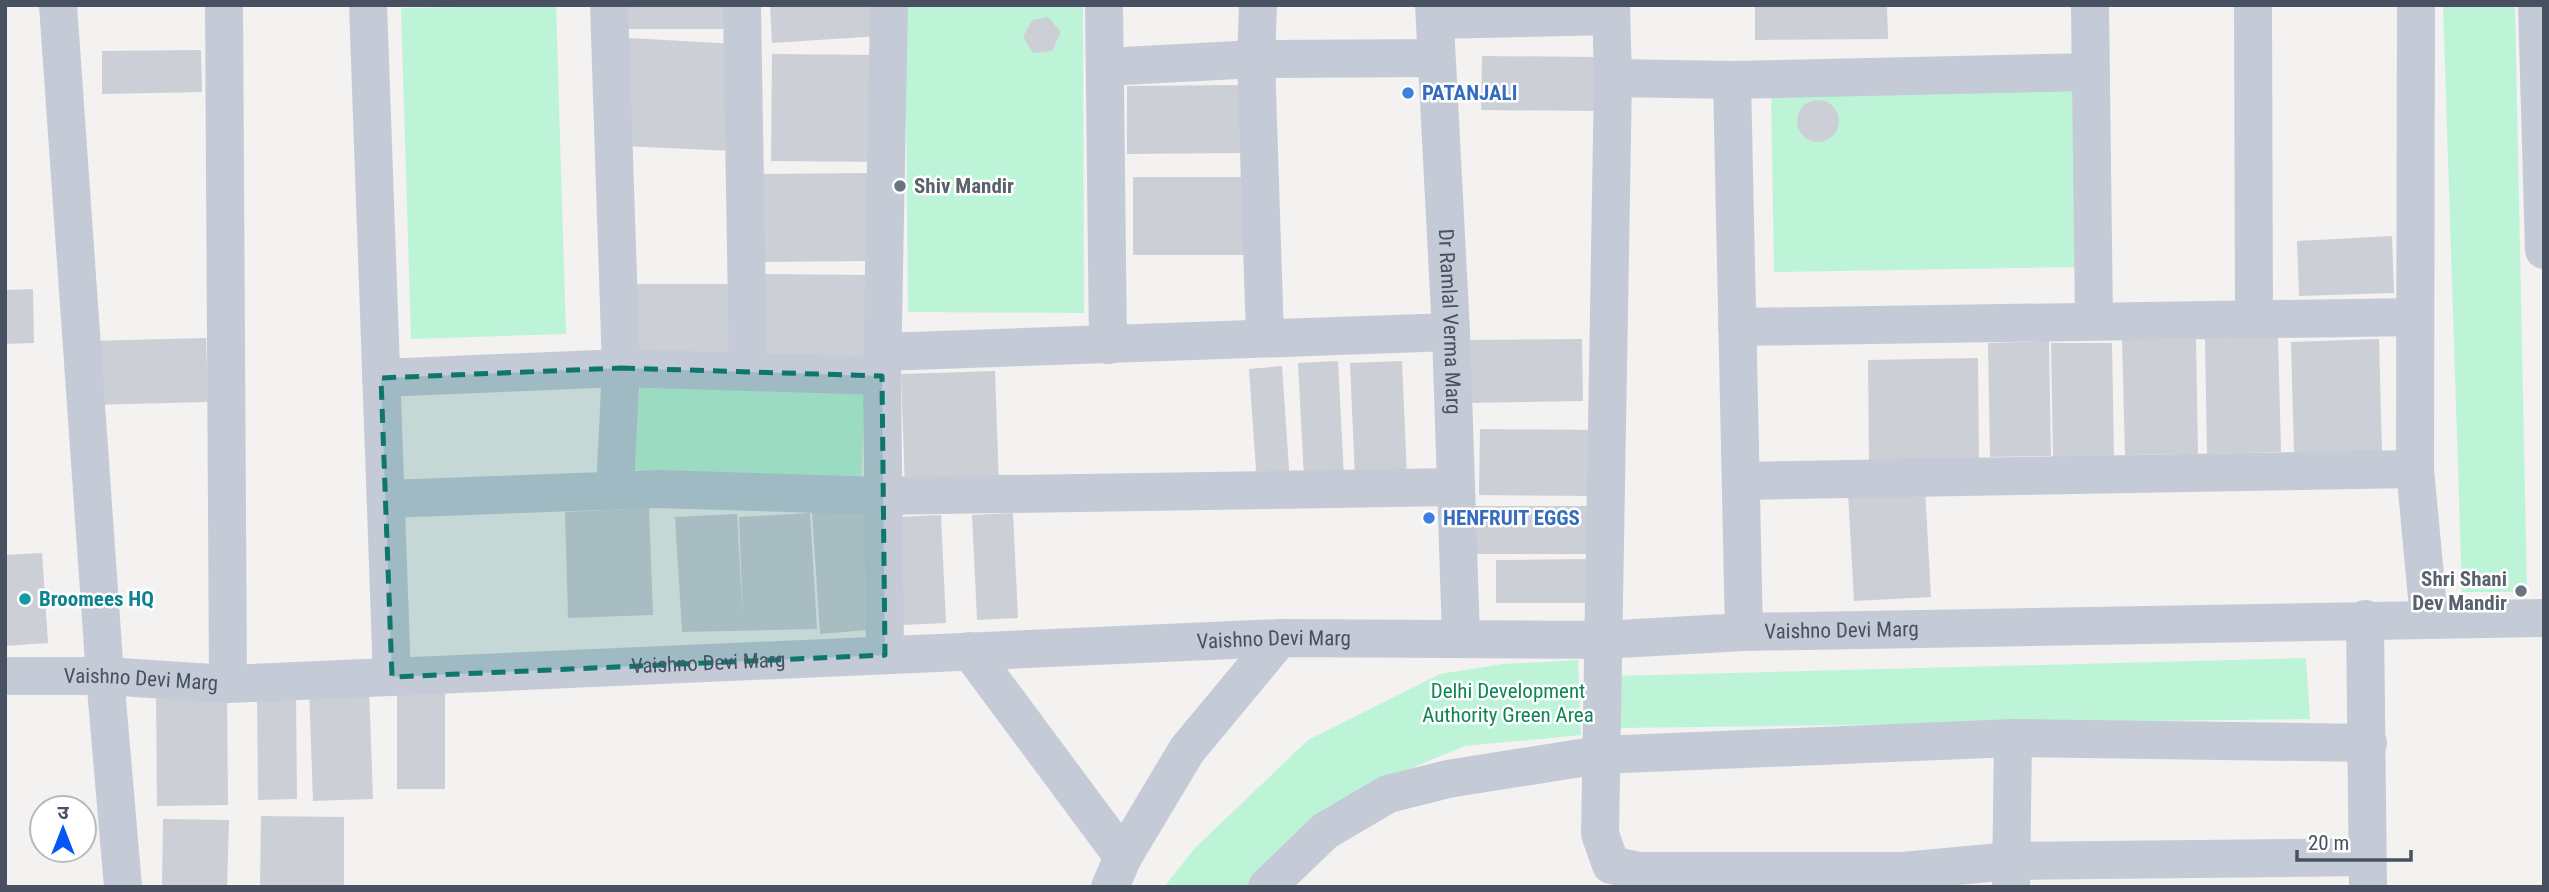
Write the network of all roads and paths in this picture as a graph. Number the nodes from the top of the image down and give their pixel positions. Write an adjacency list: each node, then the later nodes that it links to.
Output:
1 (58, 5): 49 (street)
2 (224, 5): 51 (street)
3 (368, 5): 32 (street)
4 (609, 5): 30 (street)
5 (742, 5): 31 (street)
6 (889, 5): 29 (street)
7 (1104, 5): 17 (street)
8 (1258, 5): 16 (street)
9 (2090, 5): 18 (street)
10 (2253, 5): 23 (street)
11 (2416, 5): 22 (street)
12 (2537, 5): 21 (street)
13 (1611, 11): 14 (street); 19 (street)
14 (1434, 13): 15 (street, Dr Ramlal Verma Marg)
15 (1436, 58): 16 (street); 26 (street, Dr Ramlal Verma Marg)
16 (1256, 59): 17 (street); 27 (street)
17 (1105, 67): 28 (street)
18 (2091, 72): 20 (street); 24 (street)
19 (1613, 78): 20 (street); 45 (street)
20 (1732, 80): 25 (street)
21 (2544, 250)
22 (2414, 317): 23 (street); 33 (street)
23 (2254, 319): 24 (street)
24 (2094, 321): 25 (street)
25 (1737, 327): 34 (street)
26 (1451, 332): 27 (street); 35 (street, Dr Ramlal Verma Marg)
27 (1265, 337): 28 (street)
28 (1108, 345): 29 (street)
29 (883, 364): 31 (street); 37 (street)
30 (621, 368): 31 (street); 32 (street); 36 (street)
31 (748, 372)
32 (381, 378): 38 (street)
33 (2415, 468): 34 (street); 41 (street)
34 (1742, 481): 42 (street)
35 (1456, 487): 37 (street); 44 (street, Dr Ramlal Verma Marg)
36 (615, 490): 37 (street); 38 (street)
37 (882, 496): 47 (street)
38 (386, 499): 50 (street)
39 (2544, 618): 41 (street, Vaishno Devi Marg)
40 (2365, 619): 41 (street, Vaishno Devi Marg); 42 (street, Vaishno Devi Marg); 53 (street)
41 (2429, 619)
42 (1744, 632): 45 (street, Vaishno Devi Marg)
43 (1280, 638): 44 (street, Vaishno Devi Marg); 46 (street, Vaishno Devi Marg); 55 (street)
44 (1461, 638): 45 (street, Vaishno Devi Marg)
45 (1601, 640): 54 (street)
46 (970, 651): 47 (street, Vaishno Devi Marg); 55 (street)
47 (885, 655): 50 (street, Vaishno Devi Marg)
48 (5, 676): 49 (street, Vaishno Devi Marg)
49 (105, 676): 51 (street, Vaishno Devi Marg); 61 (street)
50 (392, 677): 51 (street, Vaishno Devi Marg)
51 (228, 684)
52 (2013, 738): 53 (street); 54 (street); 58 (street)
53 (2368, 743): 56 (street)
54 (1599, 755): 59 (street); 62 (street)
55 (1117, 872)
56 (2367, 872): 57 (street)
57 (2171, 873): 58 (street)
58 (2011, 874): 60 (street)
59 (1744, 879): 60 (street)
60 (1903, 879)
61 (123, 887)
62 (1266, 887)

